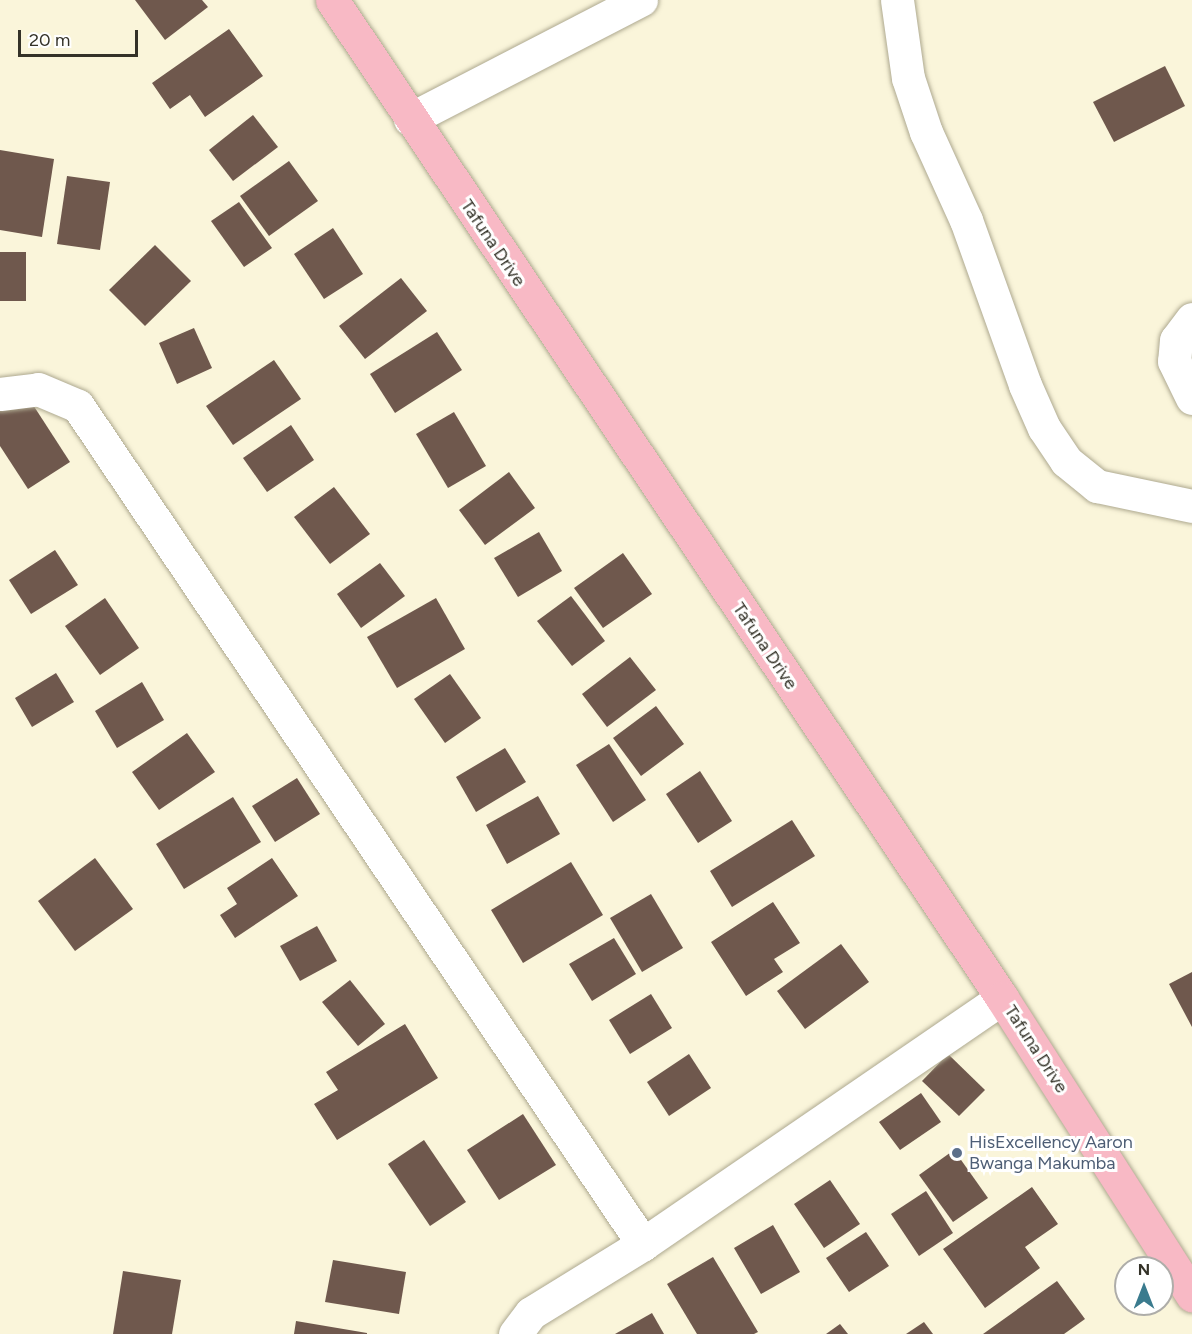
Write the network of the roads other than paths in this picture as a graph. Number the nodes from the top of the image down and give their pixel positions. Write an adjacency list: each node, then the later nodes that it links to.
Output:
1 (332, 0): 4 (main road, Tafuna Drive)
2 (641, 0): 4 (street)
3 (897, 0): 8 (street)
4 (410, 119): 9 (main road, Tafuna Drive)
5 (1192, 319): 7 (street)
6 (0, 394): 10 (street)
7 (1192, 398)
8 (1192, 506)
9 (1002, 998): 10 (street); 11 (main road, Tafuna Drive)
10 (643, 1244): 12 (street)
11 (1192, 1296)
12 (515, 1334)

